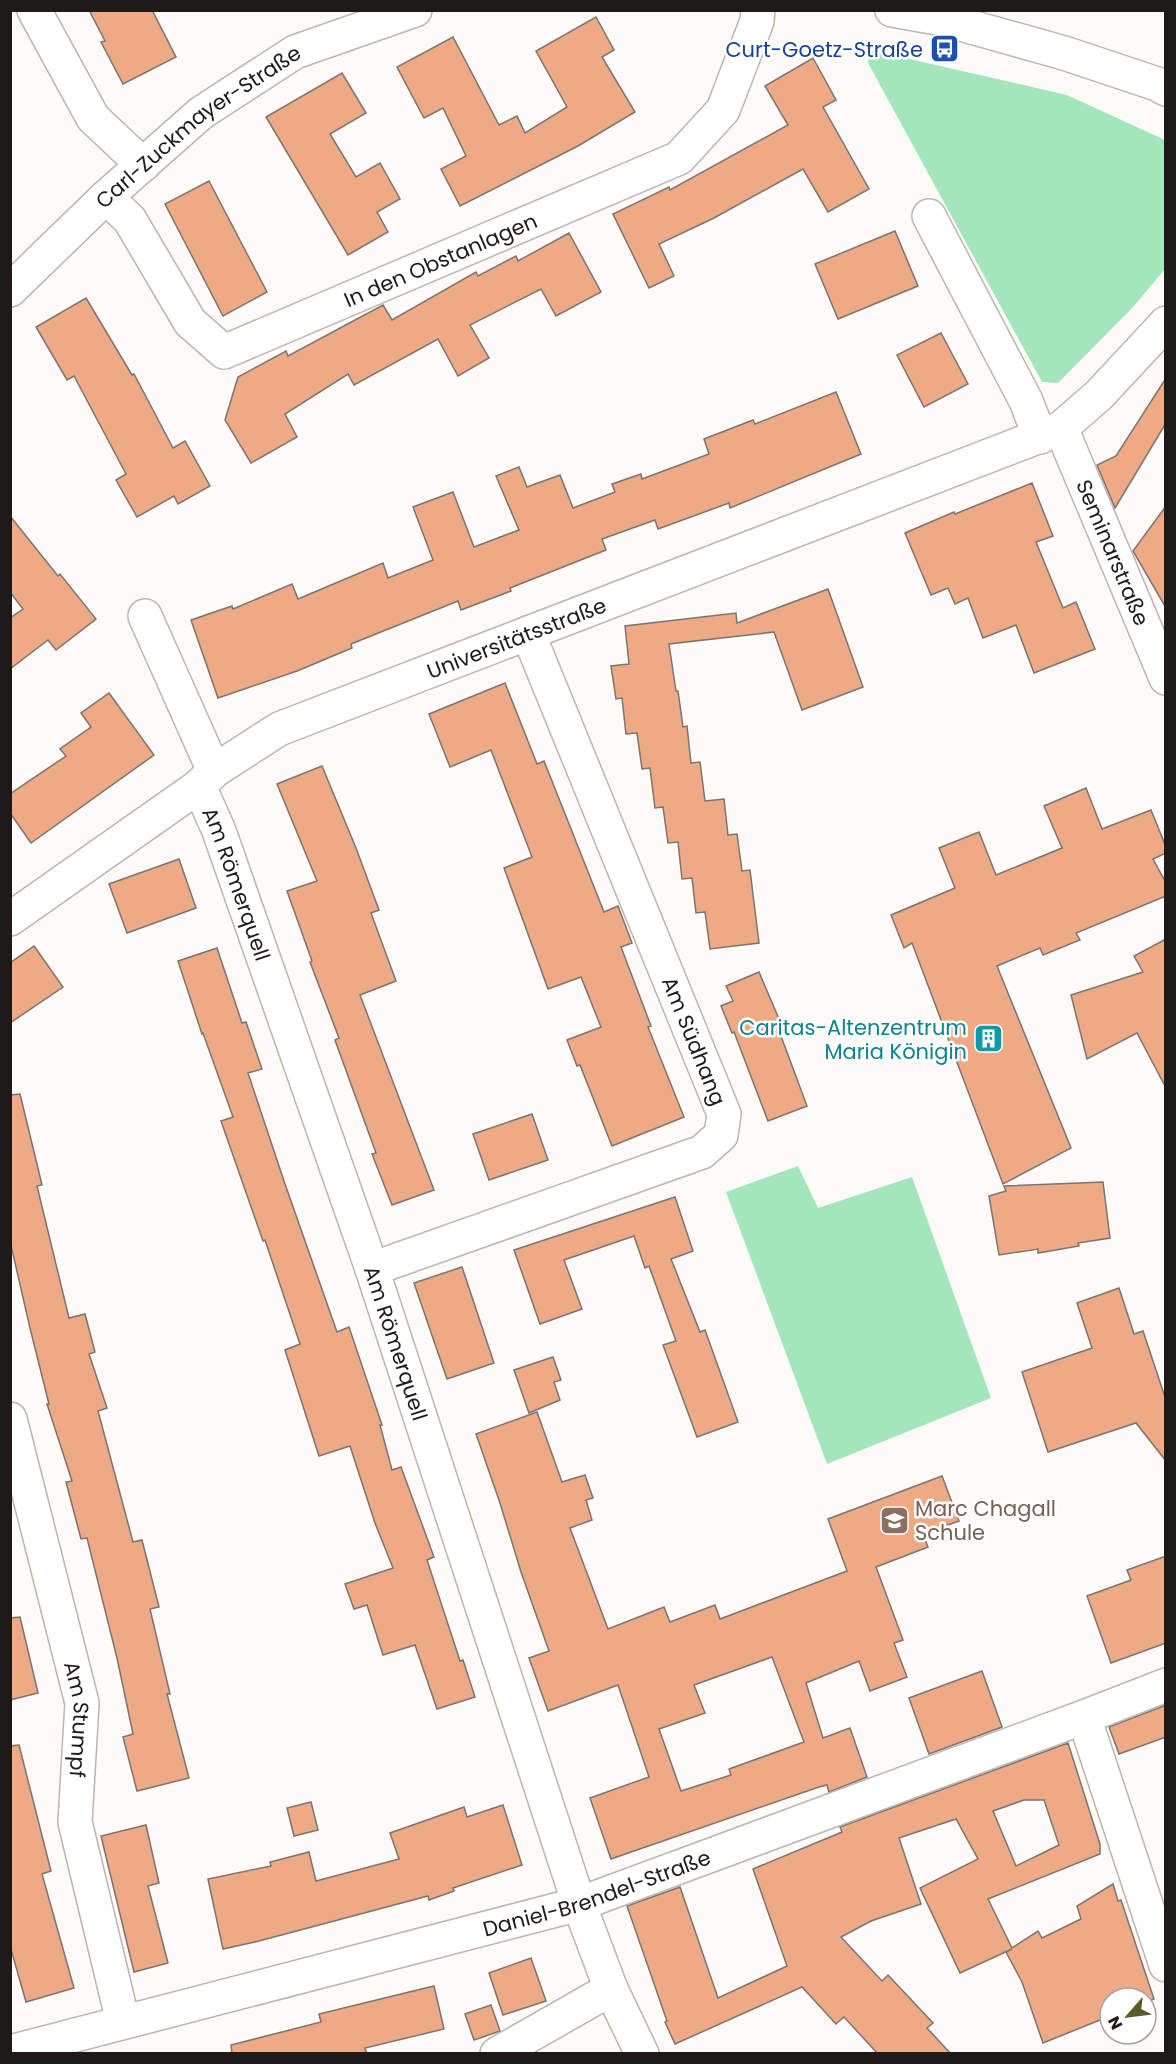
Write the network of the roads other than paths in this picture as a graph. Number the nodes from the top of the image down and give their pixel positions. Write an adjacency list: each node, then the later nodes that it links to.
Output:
1 (34, 10): 6 (street)
2 (415, 10): 6 (street, Carl-Zuckmayer-Straße)
3 (758, 10): 7 (street, In den Obstanlagen)
4 (892, 10): 5 (street)
5 (1161, 86)
6 (143, 165): 7 (street, Carl-Zuckmayer-Straße)
7 (106, 197): 9 (street, Carl-Zuckmayer-Straße)
8 (929, 216): 11 (street, Seminarstraße)
9 (10, 290)
10 (1166, 323): 11 (street)
11 (1050, 432): 13 (street, Universitätsstraße); 14 (street, Seminarstraße)
12 (145, 616): 15 (street, Am Römerquell)
13 (528, 633): 15 (street, Universitätsstraße); 17 (street, Am Südhang)
14 (1166, 678)
15 (207, 779): 16 (street, Universitätsstraße); 17 (street, Am Römerquell)
16 (10, 919)
17 (372, 1269): 21 (street, Am Römerquell)
18 (10, 1419): 24 (street, Am Stumpf)
19 (1166, 1685): 20 (street, Daniel-Brendel-Straße)
20 (1084, 1717): 21 (street, Daniel-Brendel-Straße); 22 (street)
21 (579, 1904): 23 (street, Am Römerquell); 24 (street, Daniel-Brendel-Straße)
22 (1166, 1965)
23 (611, 1989): 26 (street); 27 (street, Am Römerquell)
24 (123, 2022): 25 (street, Daniel-Brendel-Straße)
25 (10, 2052)
26 (497, 2054)
27 (642, 2054)

